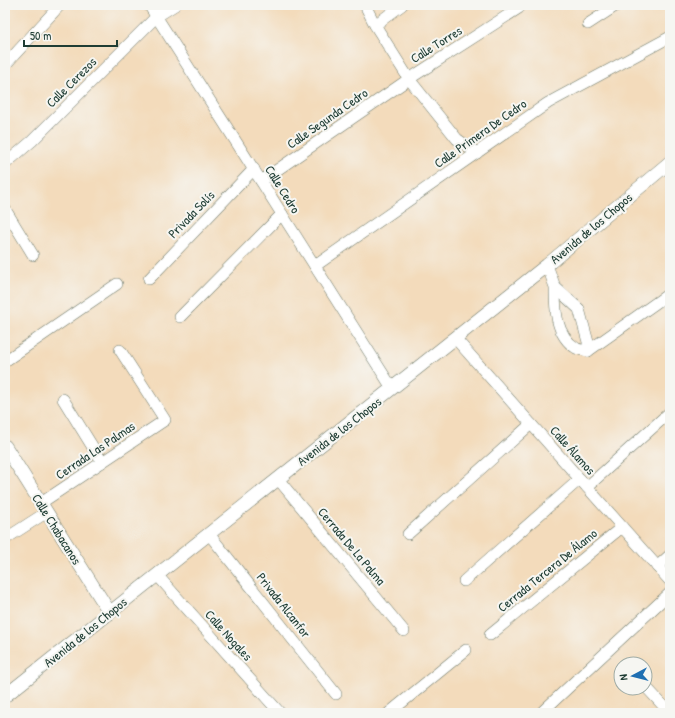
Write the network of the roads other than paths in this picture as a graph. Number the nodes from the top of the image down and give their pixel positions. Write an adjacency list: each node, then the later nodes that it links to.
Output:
1 (60, 5): 12 (street)
2 (149, 5): 8 (street, Calle Cedro)
3 (175, 5): 8 (street, Calle Cerezos)
4 (365, 5): 10 (street, Calle Torres)
5 (402, 5): 10 (street)
6 (617, 5): 9 (street)
7 (518, 7): 13 (street, Calle Torres)
8 (156, 17): 16 (street, Calle Cerezos); 17 (street, Calle Cedro)
9 (588, 24)
10 (375, 25): 13 (street, Calle Torres)
11 (670, 37): 14 (street, Calle Primera De Cedro)
12 (5, 65)
13 (409, 78): 14 (street, Calle Torres); 18 (street, Calle Segunda Cedro)
14 (477, 153): 23 (street, Calle Primera De Cedro)
15 (670, 162): 22 (street, Avenida de los Chopos)
16 (5, 164)
17 (254, 169): 18 (street, Calle Cedro); 24 (street, Privada Solís)
18 (261, 181): 20 (street, Calle Cedro)
19 (5, 209): 21 (street)
20 (282, 214): 23 (street, Calle Cedro); 28 (street)
21 (33, 255)
22 (547, 265): 26 (street); 29 (street, Avenida de los Chopos)
23 (315, 266): 33 (street, Calle Cedro)
24 (148, 279)
25 (117, 284): 32 (street)
26 (555, 287): 31 (street); 31 (street)
27 (670, 293): 31 (street)
28 (180, 317)
29 (455, 338): 33 (street, Avenida de los Chopos); 36 (street, Calle Álamos)
30 (120, 350): 38 (street, Cerrada Las Palmas)
31 (588, 351)
32 (5, 360)
33 (392, 388): 39 (street, Avenida de los Chopos)
34 (63, 399): 38 (street)
35 (670, 412): 40 (street)
36 (531, 424): 40 (street, Calle Álamos); 44 (street)
37 (6, 449): 41 (street, Calle Chabacanos)
38 (102, 462): 41 (street, Cerrada Las Palmas)
39 (278, 479): 43 (street, Avenida de los Chopos); 53 (street, Cerrada De La Palma)
40 (584, 483): 42 (street, Calle Álamos); 49 (street)
41 (44, 507): 45 (street, Cerrada Las Palmas); 52 (street, Calle Chabacanos)
42 (622, 527): 47 (street, Calle Álamos); 54 (street, Cerrada Tercera De Álamo)
43 (209, 534): 48 (street, Avenida de los Chopos); 56 (street, Privada Alcanfor)
44 (408, 534)
45 (5, 539)
46 (670, 555): 47 (street)
47 (657, 566): 50 (street, Calle Álamos)
48 (157, 575): 52 (street, Avenida de los Chopos); 60 (street, Calle Nogales)
49 (464, 581)
50 (670, 581)
51 (670, 593): 59 (street)
52 (110, 613): 58 (street, Avenida de los Chopos)
53 (404, 631)
54 (490, 635)
55 (466, 650): 61 (street)
56 (336, 694)
57 (653, 695): 62 (street)
58 (5, 696)
59 (543, 712)
60 (280, 713)
61 (389, 713)
62 (670, 713)

